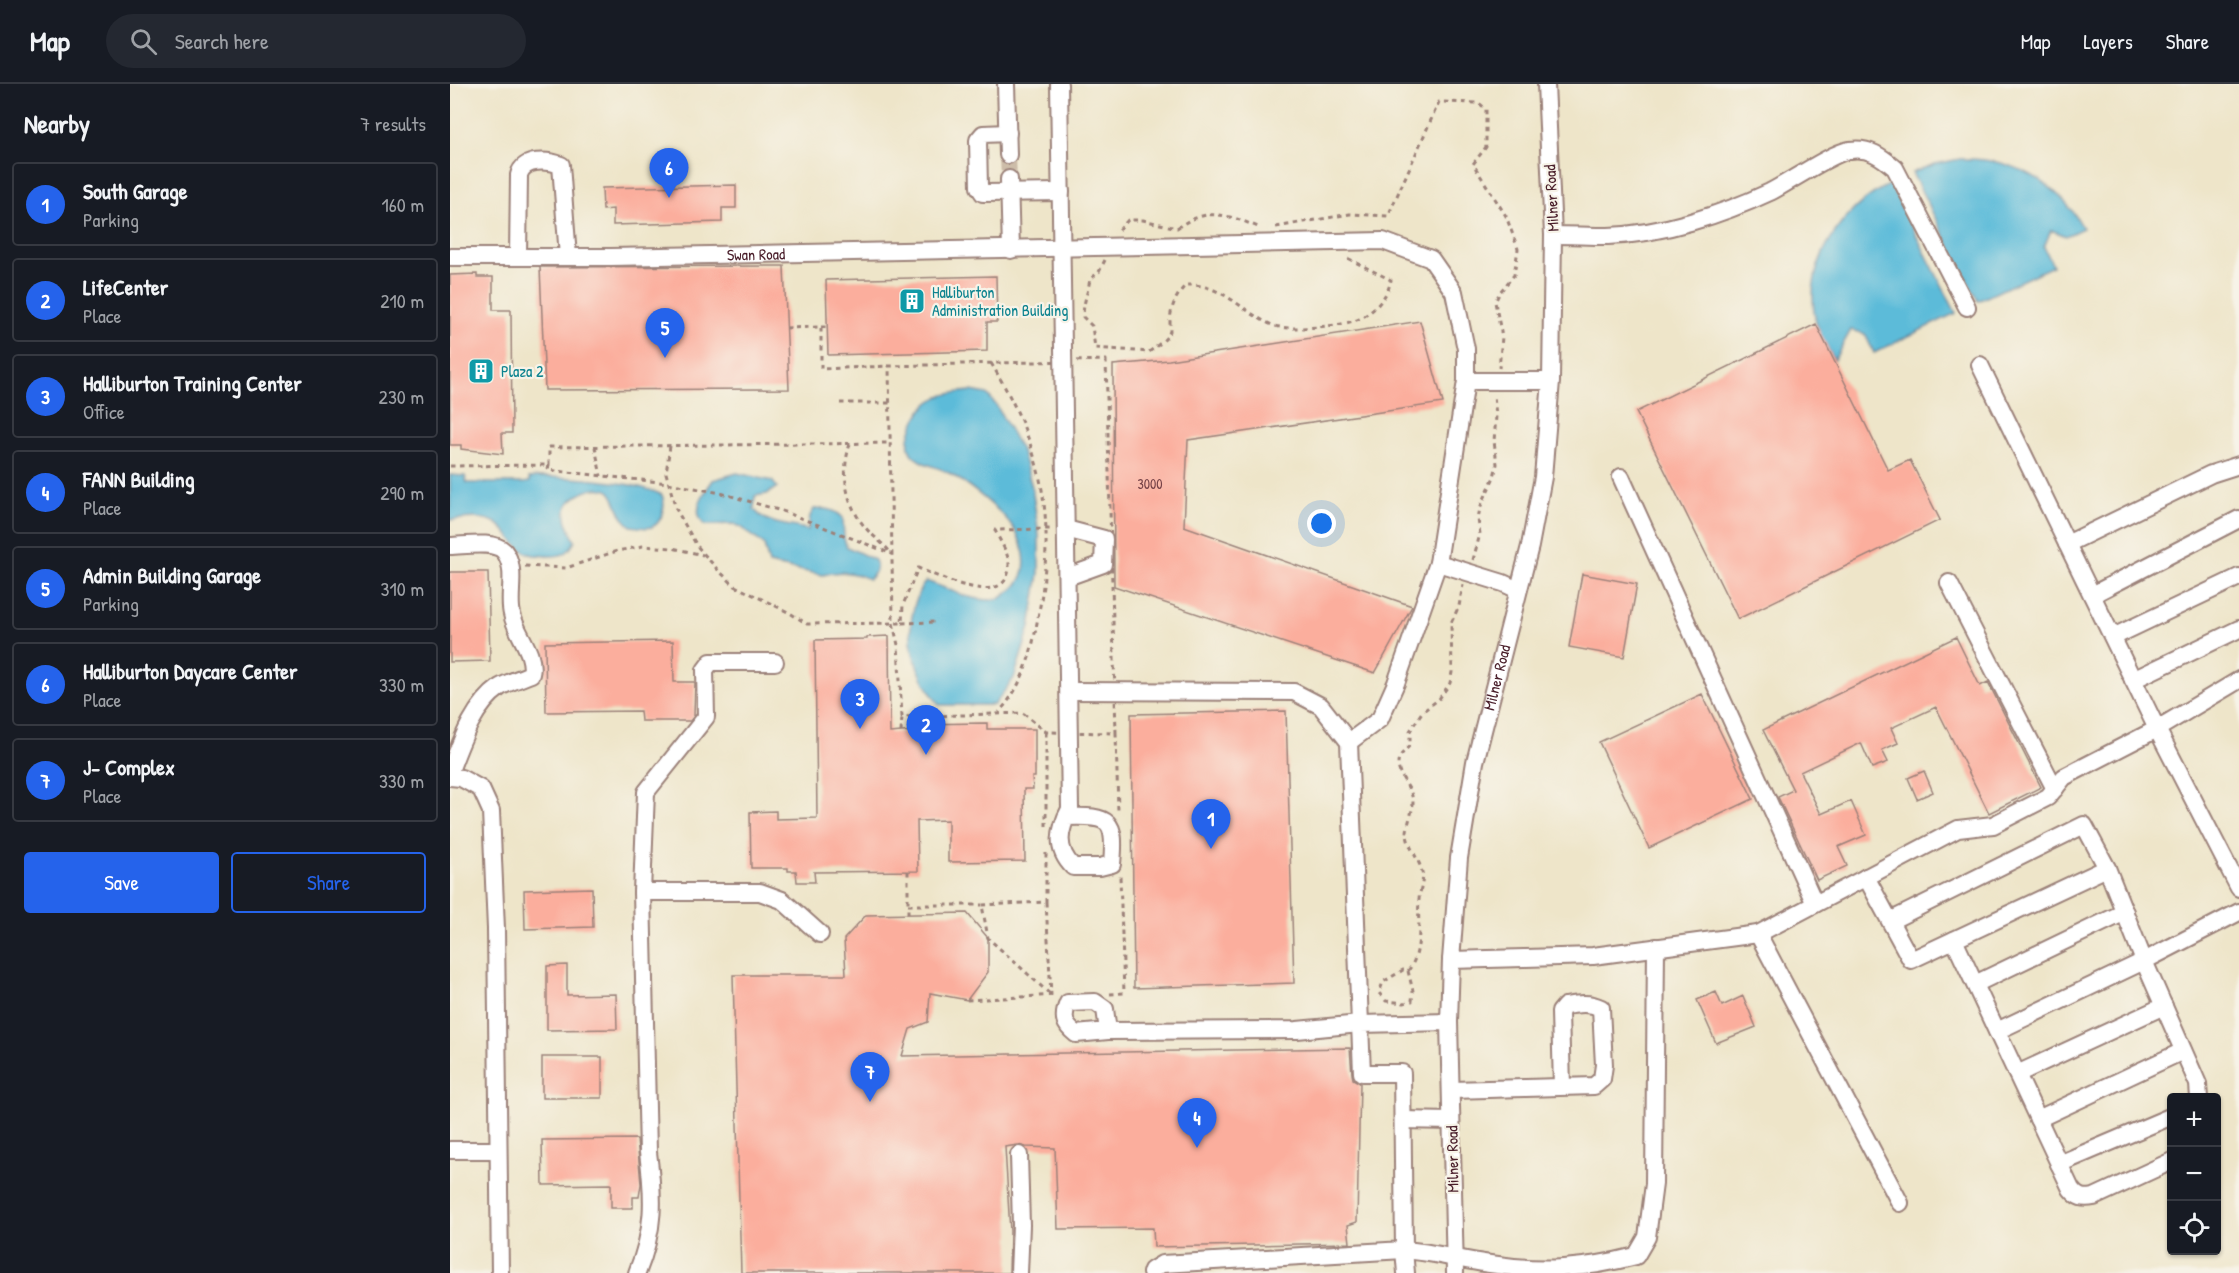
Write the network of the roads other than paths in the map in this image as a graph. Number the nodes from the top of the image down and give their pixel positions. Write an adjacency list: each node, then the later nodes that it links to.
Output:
1 (1006, 84): 4 (street)
2 (1059, 84): 7 (street)
3 (1546, 84): 8 (street, Milner Road)
4 (1008, 134): 5 (street); 6 (street)
5 (1008, 155)
6 (1009, 186): 7 (street); 10 (street)
7 (1061, 192): 9 (street)
8 (1553, 235): 14 (street); 17 (street, Milner Road)
9 (1062, 249): 10 (street, Swan Road); 16 (street, Swan Road); 21 (street)
10 (1011, 250): 13 (street, Swan Road)
11 (450, 257): 12 (street, Swan Road)
12 (518, 257): 13 (street, Swan Road); 13 (street)
13 (568, 257)
14 (1967, 308)
15 (1980, 365): 22 (street)
16 (1466, 381): 17 (street); 24 (street, Swan Road)
17 (1551, 381): 28 (street, Milner Road)
18 (2239, 465): 22 (street)
19 (1621, 477): 46 (street)
20 (2239, 519): 29 (street)
21 (1066, 529): 25 (street); 25 (street)
22 (2067, 544): 29 (street)
23 (450, 546): 38 (street)
24 (1438, 563): 28 (street); 37 (street, Swan Road)
25 (1067, 577): 35 (street)
26 (2239, 577): 31 (street)
27 (1949, 584): 40 (street)
28 (1518, 590): 54 (street, Milner Road)
29 (2092, 595): 31 (street)
30 (2239, 629): 33 (street)
31 (2113, 637): 33 (street)
32 (775, 662): 45 (street)
33 (2133, 680): 36 (street)
34 (2239, 680): 36 (street)
35 (1069, 691): 37 (street); 41 (street)
36 (2157, 729): 40 (street); 44 (street)
37 (1349, 742): 59 (street)
38 (450, 771)
39 (450, 777): 72 (street)
40 (2055, 789): 43 (street)
41 (1066, 817)
42 (2107, 868): 47 (street); 49 (street); 52 (street)
43 (1866, 878): 46 (street); 49 (street)
44 (2239, 888)
45 (642, 892): 50 (street); 80 (street)
46 (1815, 904): 51 (street)
47 (2125, 912): 55 (street); 56 (street)
48 (2239, 912): 55 (street)
49 (1890, 921): 52 (street)
50 (820, 934)
51 (1758, 934): 53 (street); 76 (street)
52 (1954, 940): 56 (street)
53 (1656, 947): 54 (street); 78 (street)
54 (1450, 960): 58 (street, Milner Road)
55 (2144, 961): 57 (street); 61 (street)
56 (1975, 984): 61 (street)
57 (2164, 1006): 62 (street); 63 (street)
58 (1449, 1022): 59 (street); 65 (street, Milner Road)
59 (1360, 1024): 60 (street); 69 (street)
60 (1107, 1030)
61 (1997, 1031): 63 (street)
62 (2183, 1051): 66 (street); 68 (street)
63 (2017, 1074): 68 (street)
64 (1562, 1087): 64 (street); 65 (street)
65 (1452, 1090): 70 (street, Milner Road)
66 (2199, 1093)
67 (2167, 1118): 75 (street)
68 (2038, 1119): 75 (street)
69 (1402, 1120): 70 (street); 77 (street)
70 (1451, 1121): 78 (street, Milner Road)
71 (450, 1150): 72 (street)
72 (497, 1150): 79 (street)
73 (1019, 1155): 81 (street)
74 (2167, 1163): 75 (street)
75 (2059, 1164)
76 (1900, 1203)
77 (1404, 1250): 78 (street); 82 (street); 83 (street)
78 (1455, 1265)
79 (500, 1273)
80 (636, 1273)
81 (1018, 1273)
82 (1151, 1273)
83 (1406, 1273)

